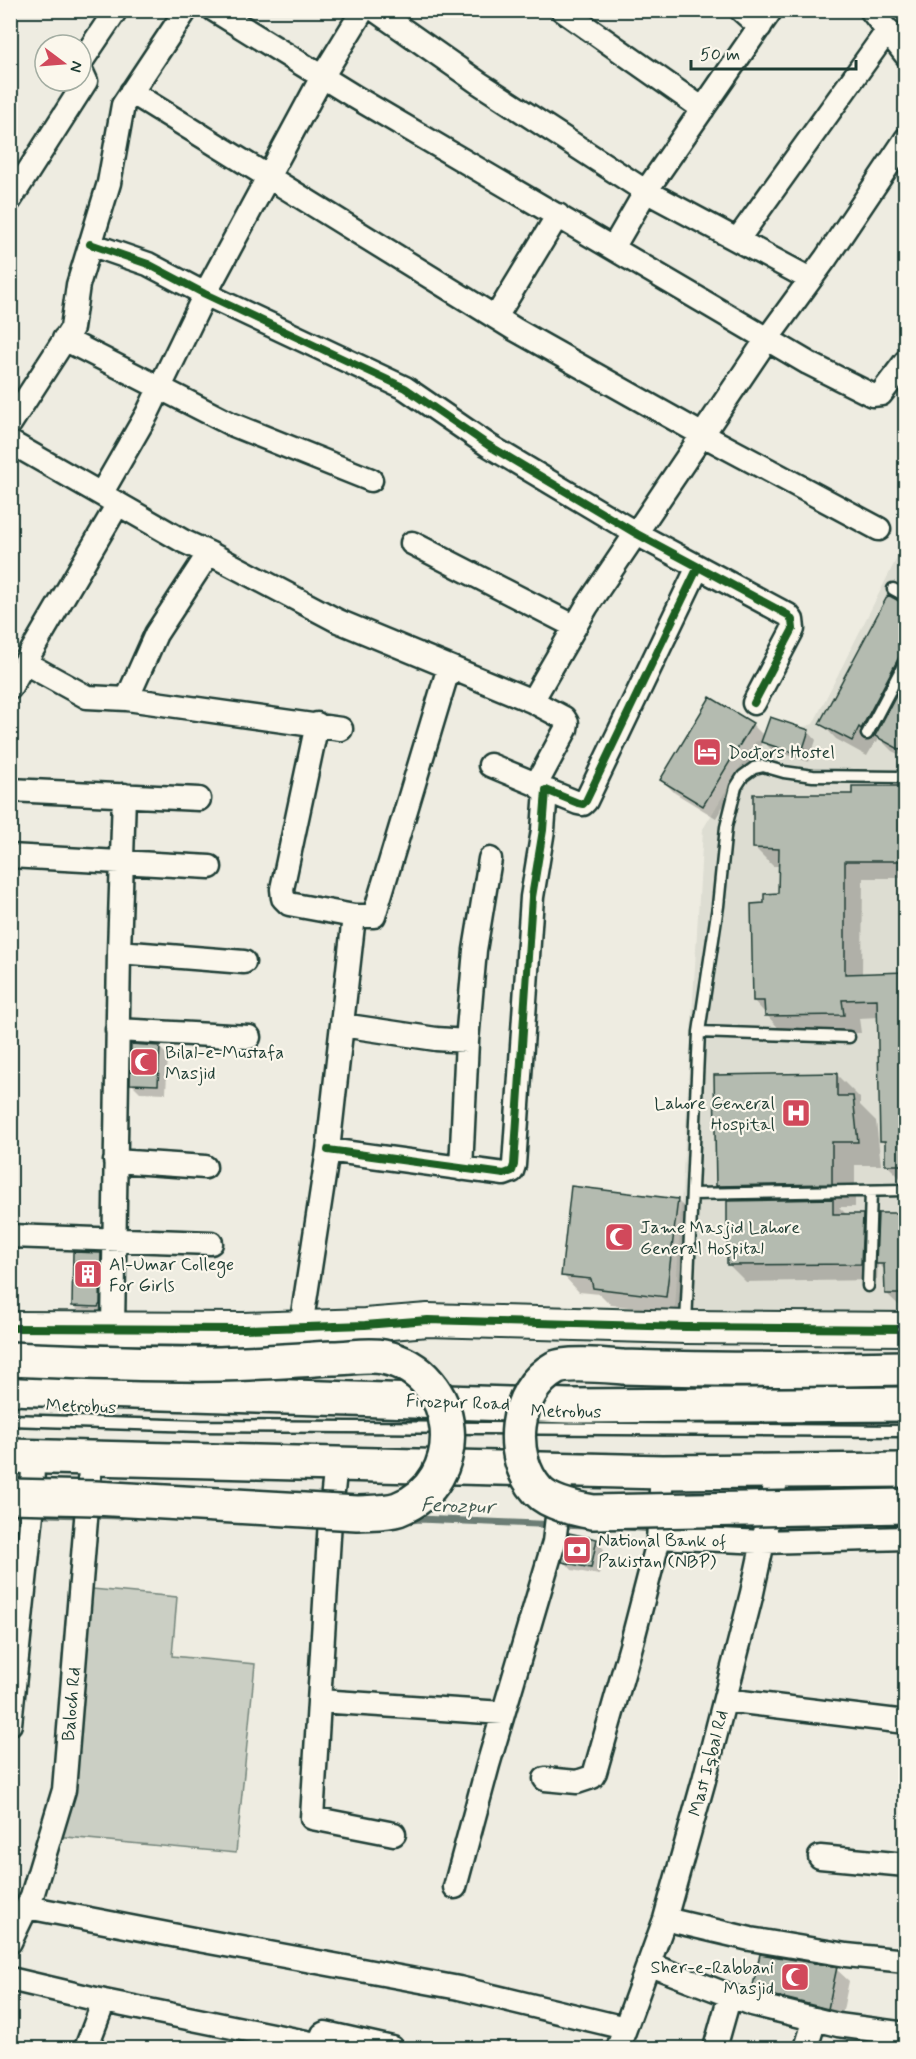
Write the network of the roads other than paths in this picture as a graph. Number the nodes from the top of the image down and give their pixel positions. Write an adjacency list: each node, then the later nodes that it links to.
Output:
1 (116, 10): 11 (street)
2 (186, 10): 14 (street)
3 (214, 10): 13 (street)
4 (363, 10): 13 (street)
5 (375, 10): 19 (street)
6 (562, 10): 16 (street)
7 (741, 10): 9 (street)
8 (871, 11): 10 (street)
9 (766, 19): 16 (street)
10 (888, 30): 12 (street); 22 (street)
11 (93, 44)
12 (906, 55)
13 (322, 77): 18 (street); 21 (street)
14 (131, 92): 18 (street); 23 (street)
15 (78, 93): 20 (street)
16 (704, 109): 19 (street)
17 (906, 139): 25 (street)
18 (268, 177): 26 (street); 27 (street)
19 (646, 191): 22 (street); 24 (street)
20 (10, 200)
21 (558, 215): 24 (street); 27 (street)
22 (738, 239): 25 (street)
23 (90, 244): 26 (street); 28 (street)
24 (613, 248): 29 (street)
25 (810, 279): 29 (street)
26 (205, 294): 31 (street); 38 (street)
27 (496, 317): 33 (street)
28 (64, 339): 31 (street); 32 (street)
29 (768, 339): 30 (street); 33 (street)
30 (906, 361)
31 (159, 389): 35 (street); 36 (street)
32 (10, 424)
33 (703, 435): 37 (street); 38 (street)
34 (10, 442): 36 (street)
35 (371, 480)
36 (110, 499): 40 (street); 46 (street)
37 (879, 529)
38 (637, 534): 41 (street); 44 (street)
39 (412, 543): 44 (street)
40 (209, 553): 47 (street); 49 (street)
41 (698, 567): 51 (street); 57 (street)
42 (893, 589): 43 (lane)
43 (906, 596)
44 (574, 626): 50 (street)
45 (906, 660): 54 (lane)
46 (25, 663): 48 (street); 49 (street)
47 (449, 667): 50 (street); 65 (street)
48 (10, 688)
49 (127, 699): 52 (street)
50 (532, 701): 57 (street)
51 (754, 703)
52 (317, 724): 53 (street); 65 (street)
53 (341, 729)
54 (867, 734)
55 (490, 765): 57 (street)
56 (906, 774): 70 (lane)
57 (542, 787): 77 (street)
58 (10, 790): 59 (street)
59 (124, 795): 60 (street); 63 (street)
60 (199, 799)
61 (10, 856): 63 (street)
62 (490, 859): 73 (street)
63 (121, 861): 64 (street); 66 (street)
64 (210, 867)
65 (354, 916): 68 (street)
66 (119, 952): 67 (street); 69 (street)
67 (244, 962)
68 (342, 1025): 73 (street); 74 (street)
69 (117, 1030): 71 (street); 75 (street)
70 (699, 1032): 72 (lane); 80 (lane)
71 (249, 1036)
72 (849, 1037)
73 (467, 1041): 77 (street)
74 (328, 1150): 77 (street); 87 (street)
75 (115, 1161): 76 (street); 82 (street)
76 (205, 1167)
77 (461, 1169)
78 (906, 1190): 79 (lane)
79 (871, 1191): 80 (lane); 84 (lane)
80 (692, 1194): 88 (lane)
81 (10, 1236): 82 (street)
82 (114, 1240): 83 (street); 86 (street)
83 (211, 1243)
84 (868, 1286)
85 (10, 1328): 86 (street)
86 (113, 1328): 87 (street)
87 (301, 1328): 88 (street)
88 (686, 1328): 89 (street)
89 (906, 1329)
90 (10, 1359): 103 (main road, bridge)
91 (906, 1368): 104 (main road, bridge)
92 (10, 1388): 93 (main road, Firozpur Road)
93 (906, 1404)
94 (10, 1420): 95 (lane, Metrobus)
95 (906, 1431)
96 (22, 1457): 97 (main road); 112 (street)
97 (92, 1458): 98 (main road); 118 (street, Baloch Rd)
98 (336, 1463): 99 (main road); 109 (street)
99 (563, 1468): 101 (main road); 110 (street)
100 (906, 1470): 102 (main road)
101 (662, 1472): 102 (main road); 105 (street)
102 (778, 1472): 107 (street, Mast Iqbal Rd)
103 (10, 1496)
104 (906, 1506)
105 (658, 1537): 107 (street); 113 (street)
106 (906, 1538): 107 (street)
107 (763, 1542): 108 (street, Mast Iqbal Rd)
108 (725, 1700): 111 (street); 119 (street, Mast Iqbal Rd)
109 (319, 1701): 110 (street); 114 (street)
110 (503, 1713): 117 (street)
111 (906, 1722)
112 (10, 1724)
113 (544, 1779)
114 (394, 1834)
115 (820, 1857): 116 (street)
116 (906, 1865)
117 (455, 1887)
118 (27, 1907): 120 (street, Baloch Rd); 128 (street)
119 (664, 1919): 121 (street); 122 (street, Mast Iqbal Rd)
120 (10, 1942)
121 (906, 1961)
122 (648, 1964): 124 (street); 128 (street, Mast Iqbal Rd)
123 (10, 1979): 125 (street)
124 (730, 1995): 126 (street); 131 (street)
125 (104, 2001): 129 (street); 130 (street)
126 (815, 2019): 127 (street); 132 (street)
127 (906, 2034)
128 (622, 2038)
129 (86, 2049)
130 (392, 2049)
131 (715, 2049)
132 (806, 2049)

